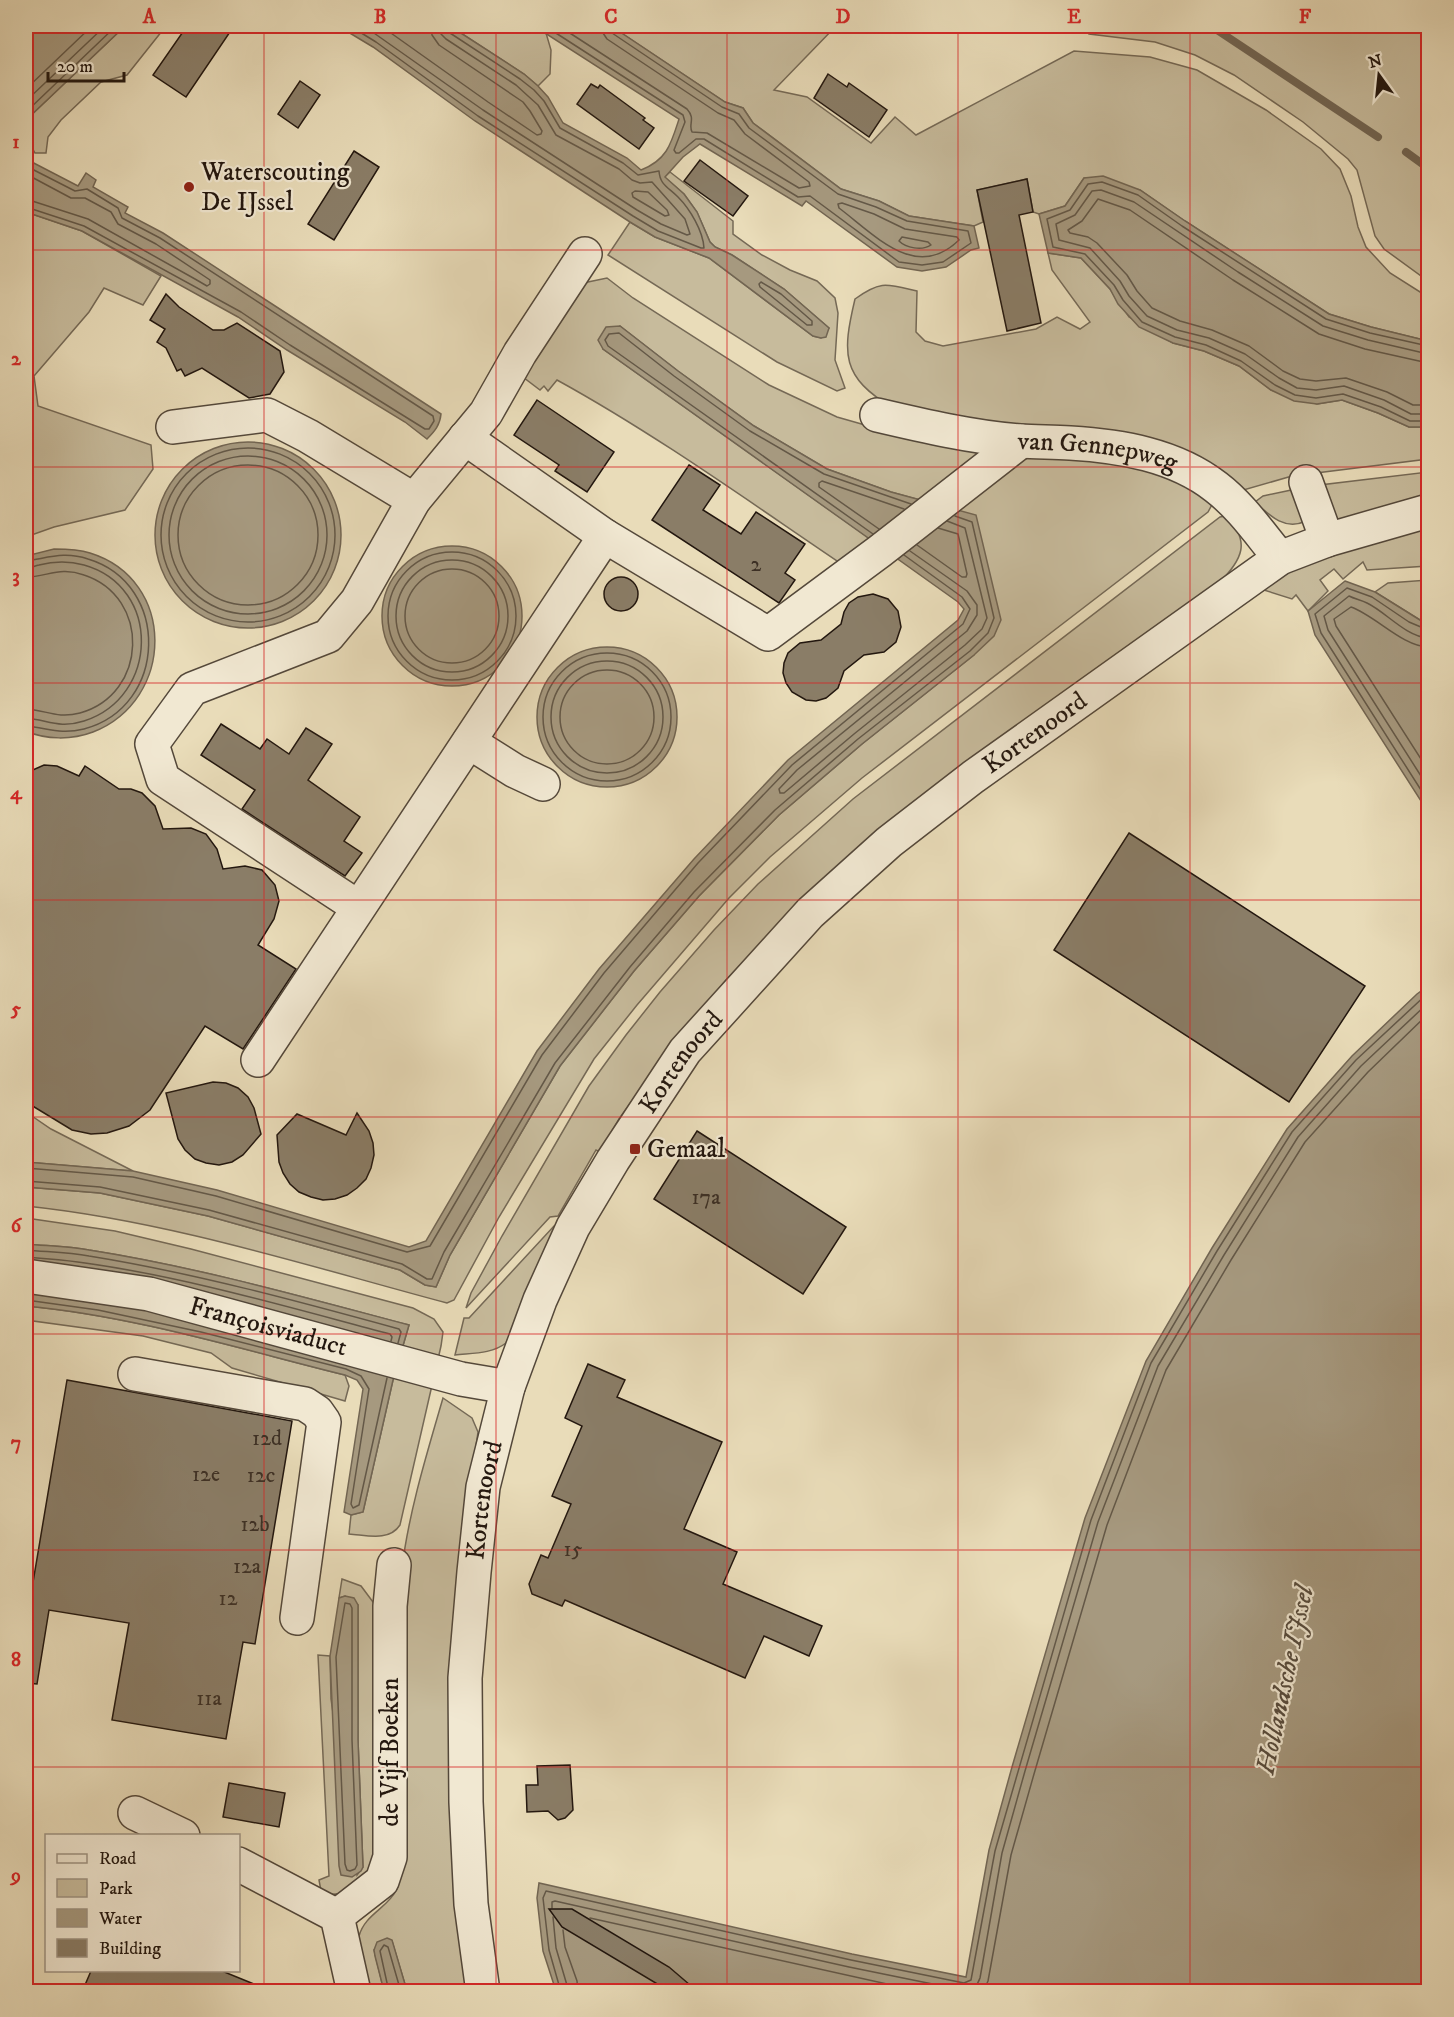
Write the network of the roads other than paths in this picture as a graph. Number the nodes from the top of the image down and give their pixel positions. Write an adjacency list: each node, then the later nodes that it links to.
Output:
1 (585, 254): 4 (street)
2 (877, 415): 5 (street, van Gennepweg)
3 (174, 427): 7 (street)
4 (465, 438): 7 (street); 9 (street)
5 (1021, 441): 9 (street); 11 (street, van Gennepweg)
6 (1306, 482): 10 (street)
7 (414, 500): 14 (street)
8 (1428, 511): 10 (street, Kortenoord)
9 (605, 536): 12 (street)
10 (1326, 540): 11 (street, Kortenoord)
11 (1280, 558): 18 (street, Kortenoord)
12 (469, 742): 13 (street); 14 (street)
13 (543, 784)
14 (358, 907): 15 (street)
15 (258, 1060)
16 (26, 1276): 18 (street, Françoisviaduct)
17 (135, 1374): 20 (street)
18 (508, 1387): 26 (street, Kortenoord)
19 (394, 1565): 24 (street, de Vijf Boeken)
20 (297, 1618)
21 (135, 1813): 22 (street)
22 (179, 1834)
23 (240, 1865): 24 (street)
24 (337, 1916): 25 (street)
25 (354, 1992)
26 (483, 1992)

